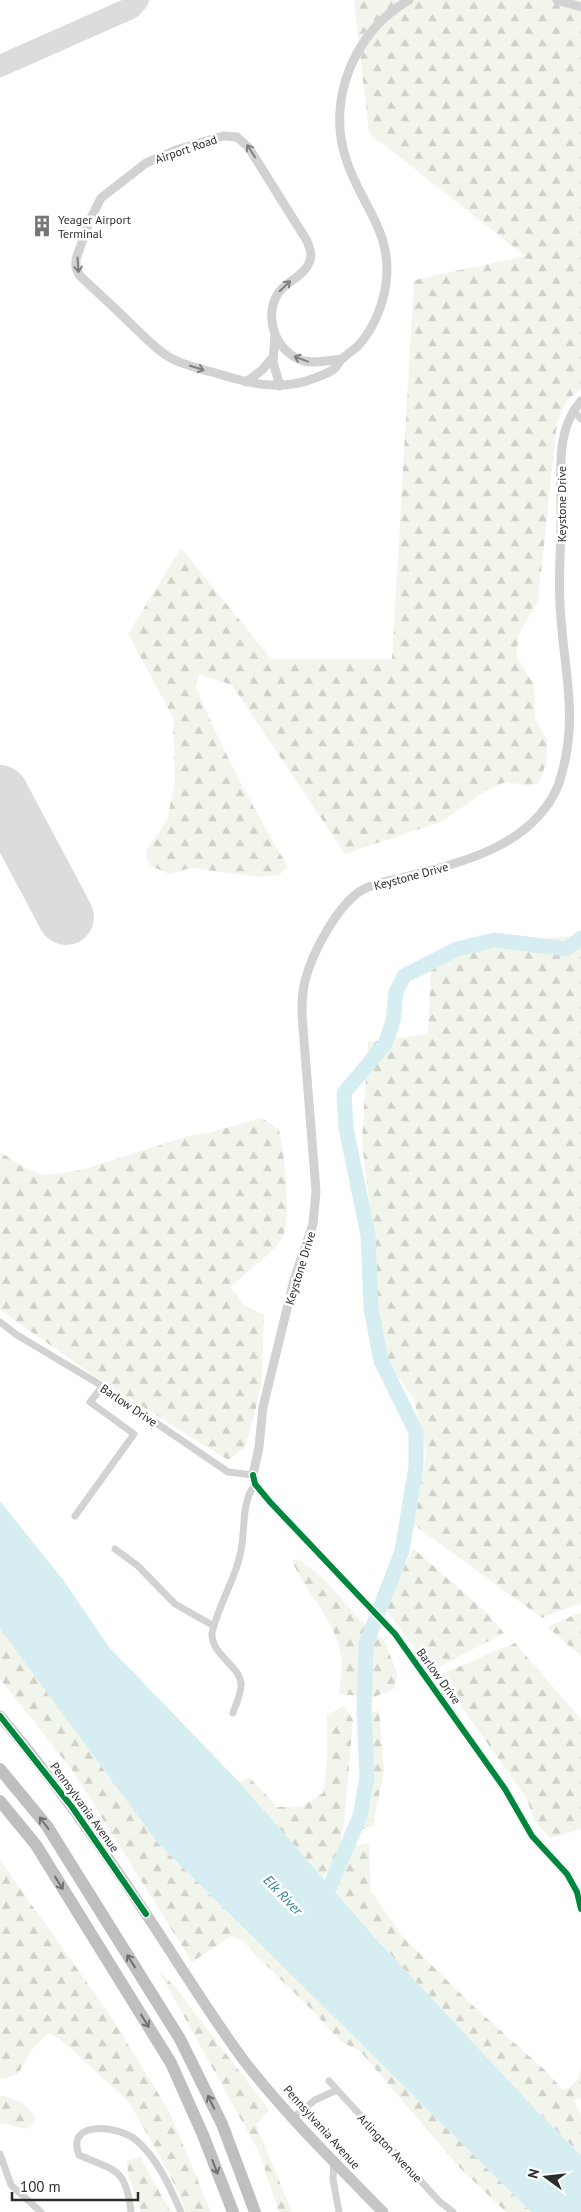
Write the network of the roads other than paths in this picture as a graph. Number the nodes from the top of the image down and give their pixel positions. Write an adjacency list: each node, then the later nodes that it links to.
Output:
1 (409, 0): 6 (street, Airport Road)
2 (557, 0): 3 (street)
3 (581, 7)
4 (275, 335): 5 (street, Airport Road); 6 (street, one-way to 4); 7 (street, Airport Road, one-way to 7)
5 (273, 357): 7 (street); 8 (street, Airport Road)
6 (342, 359): 8 (street, Airport Road)
7 (246, 382): 8 (street, Airport Road)
8 (280, 386)
9 (581, 401): 10 (street, Keystone Drive)
10 (573, 410): 11 (street); 14 (street, Keystone Drive)
11 (581, 420)
12 (0, 1322): 13 (street, Barlow Drive)
13 (102, 1387): 14 (street, Barlow Drive); 16 (street)
14 (253, 1475): 15 (street)
15 (255, 1484): 18 (street); 23 (street, Barlow Drive)
16 (75, 1516)
17 (114, 1549): 18 (street)
18 (214, 1626): 19 (street)
19 (233, 1713)
20 (0, 1716): 26 (main road, Pennsylvania Avenue)
21 (0, 1769): 27 (highway, one-way to 21)
22 (0, 1801): 33 (highway, one-way to 33)
23 (581, 1909)
24 (329, 2082): 25 (street, Arlington Avenue)
25 (337, 2090): 26 (street); 38 (street, Arlington Avenue)
26 (294, 2117): 29 (main road, Pennsylvania Avenue)
27 (222, 2124): 34 (highway); 35 (highway)
28 (0, 2154): 30 (street)
29 (334, 2161): 36 (street); 37 (main road, Pennsylvania Avenue)
30 (41, 2212)
31 (131, 2212): 32 (street)
32 (181, 2212)
33 (233, 2212)
34 (255, 2212)
35 (262, 2212)
36 (339, 2212)
37 (384, 2212)
38 (453, 2212)

